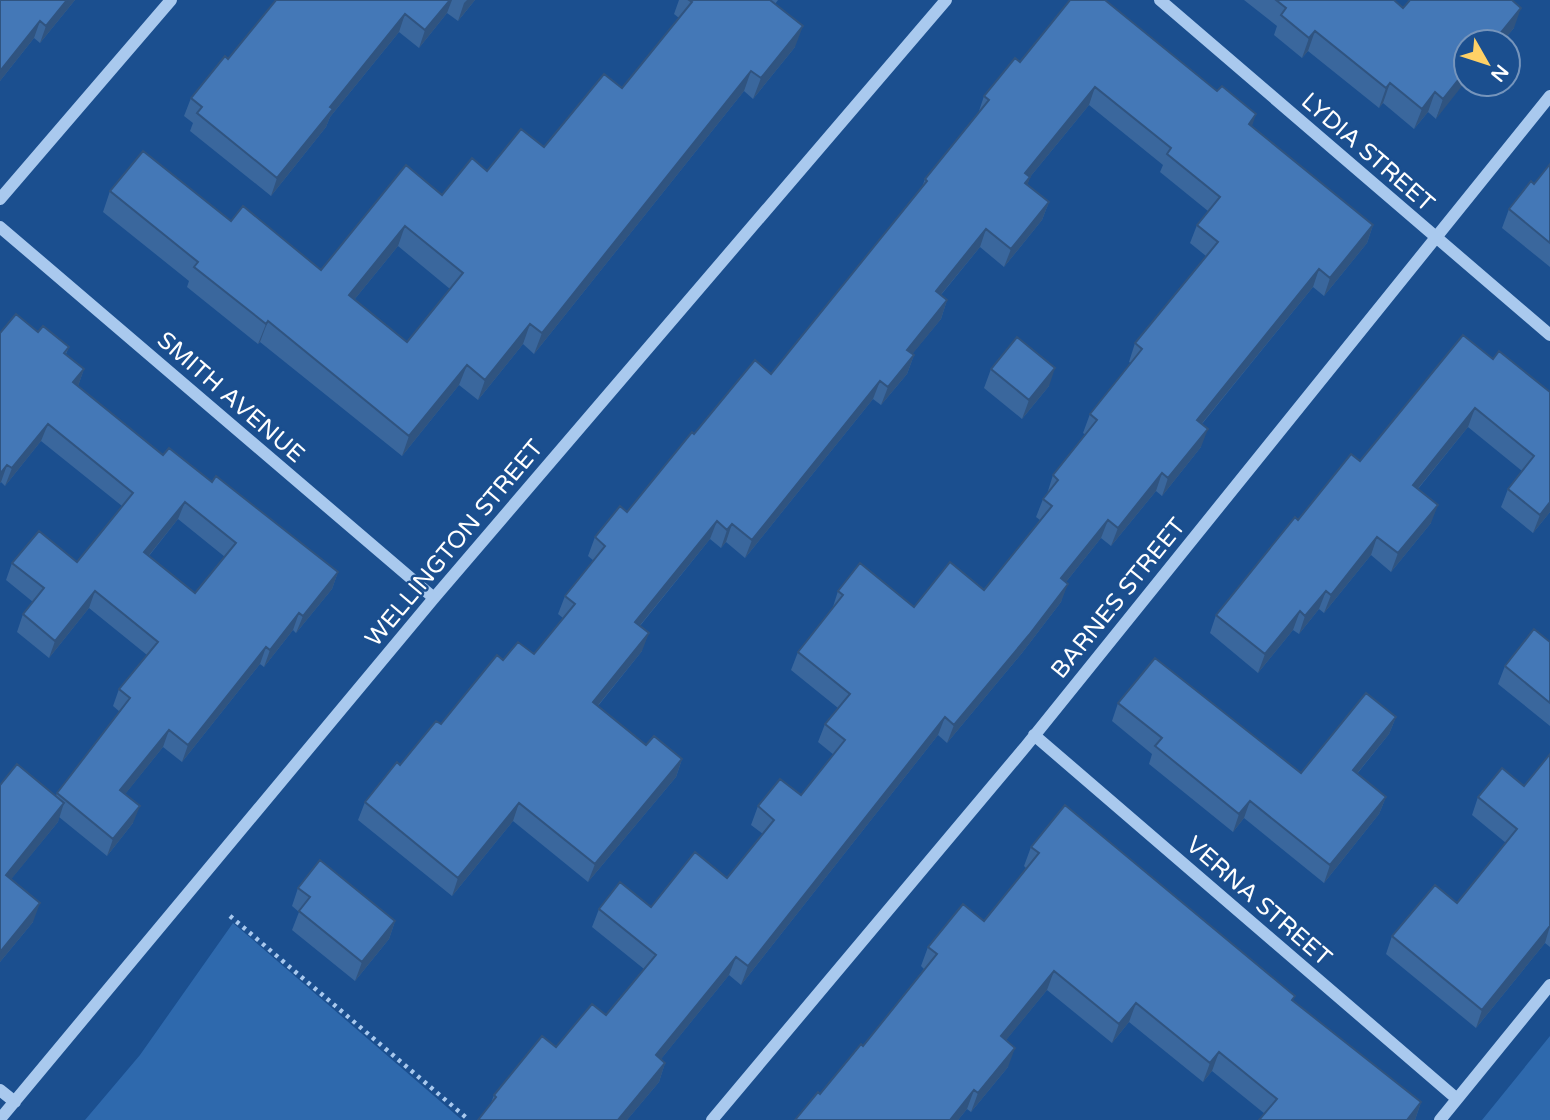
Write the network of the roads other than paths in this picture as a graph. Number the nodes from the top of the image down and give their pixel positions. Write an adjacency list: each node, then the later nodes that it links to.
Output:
1 (171, 0): 5 (street)
2 (946, 0): 9 (street, WELLINGTON STREET)
3 (1160, 0): 7 (street, LYDIA STREET)
4 (1550, 96): 7 (street, BARNES STREET)
5 (0, 199)
6 (0, 227): 9 (street, SMITH AVENUE)
7 (1434, 237): 8 (street, LYDIA STREET); 10 (street, BARNES STREET)
8 (1550, 335)
9 (434, 598): 14 (street, WELLINGTON STREET)
10 (1034, 735): 13 (street, VERNA STREET); 16 (street, BARNES STREET)
11 (1550, 985): 13 (street)
12 (0, 1090): 14 (street)
13 (1457, 1099): 17 (street)
14 (15, 1102): 15 (street, WELLINGTON STREET)
15 (0, 1119)
16 (712, 1120)
17 (1440, 1120)

